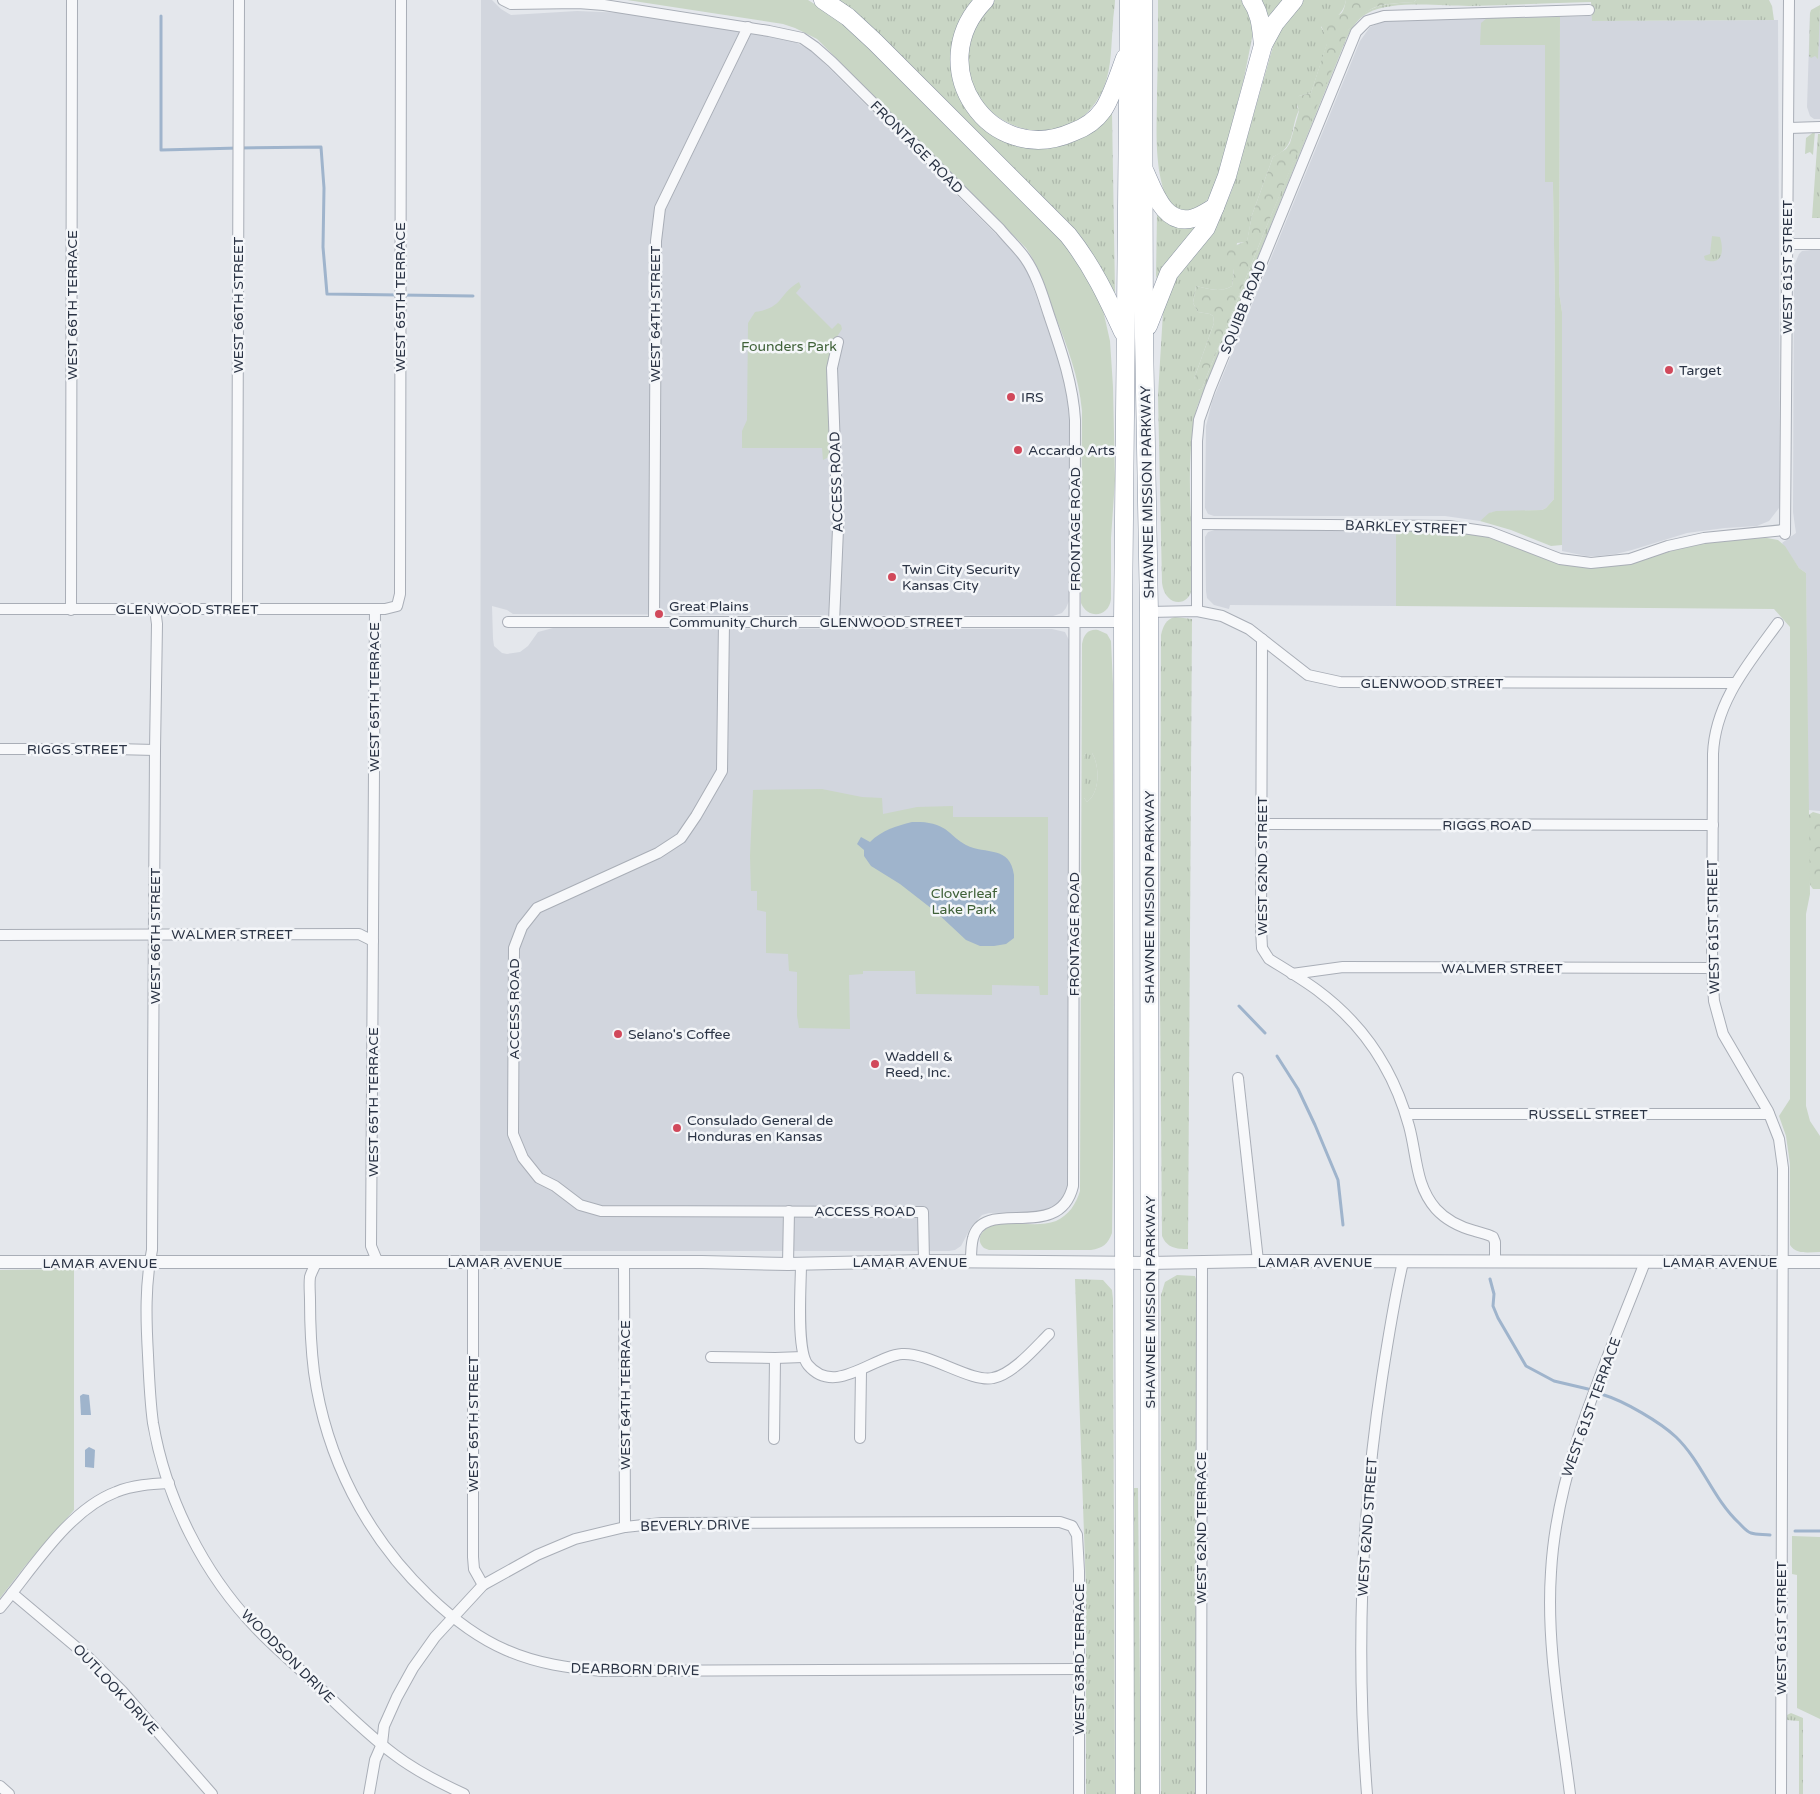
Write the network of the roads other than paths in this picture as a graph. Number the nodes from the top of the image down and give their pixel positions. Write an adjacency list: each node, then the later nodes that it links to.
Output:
1 (72, 0): 32 (street, WEST 66TH TERRACE)
2 (239, 0): 33 (street, WEST 66TH STREET)
3 (401, 0): 30 (street, WEST 65TH TERRACE)
4 (503, 0): 14 (street, FRONTAGE ROAD)
5 (823, 0): 24 (highway)
6 (985, 0): 16 (highway)
7 (1129, 0): 13 (highway, SHAWNEE MISSION PARKWAY)
8 (1143, 0): 13 (highway, SHAWNEE MISSION PARKWAY)
9 (1251, 0): 15 (highway)
10 (1294, 0): 15 (highway)
11 (1789, 0): 18 (street, WEST 61ST STREET)
12 (1589, 10): 26 (street, SQUIBB ROAD)
13 (1136, 24): 16 (highway, SHAWNEE MISSION PARKWAY); 19 (highway, SHAWNEE MISSION PARKWAY)
14 (748, 27): 37 (street, WEST 64TH STREET); 41 (street, FRONTAGE ROAD)
15 (1263, 46): 20 (highway)
16 (1128, 50): 24 (highway, SHAWNEE MISSION PARKWAY)
17 (1820, 127): 18 (street)
18 (1789, 128): 21 (street, WEST 61ST STREET)
19 (1143, 170): 20 (highway); 23 (highway, SHAWNEE MISSION PARKWAY)
20 (1215, 207): 23 (highway)
21 (1787, 244): 22 (street); 27 (street, WEST 61ST STREET)
22 (1820, 244)
23 (1144, 337): 35 (highway, SHAWNEE MISSION PARKWAY)
24 (1126, 338): 28 (highway, SHAWNEE MISSION PARKWAY)
25 (838, 342): 39 (street, ACCESS ROAD)
26 (1198, 524): 27 (street, BARKLEY STREET); 34 (street)
27 (1785, 532)
28 (1124, 580): 35 (highway); 40 (highway, SHAWNEE MISSION PARKWAY)
29 (155, 609): 32 (street, GLENWOOD STREET); 33 (street, GLENWOOD STREET); 47 (street, WEST 66TH STREET)
30 (375, 609): 33 (street, GLENWOOD STREET); 52 (street, WEST 65TH TERRACE)
31 (0, 610): 32 (street, GLENWOOD STREET)
32 (71, 610)
33 (237, 610)
34 (1198, 611): 35 (street, GLENWOOD STREET); 43 (street, GLENWOOD STREET)
35 (1149, 612): 44 (highway, SHAWNEE MISSION PARKWAY)
36 (508, 622): 37 (street, GLENWOOD STREET)
37 (654, 622): 38 (street, GLENWOOD STREET)
38 (724, 622): 39 (street, GLENWOOD STREET); 58 (street, ACCESS ROAD)
39 (834, 622): 41 (street, GLENWOOD STREET)
40 (1124, 622): 41 (street, GLENWOOD STREET); 44 (highway); 73 (highway, SHAWNEE MISSION PARKWAY)
41 (1076, 623): 67 (street, FRONTAGE ROAD)
42 (1778, 623): 45 (street, WEST 61ST STREET)
43 (1262, 639): 45 (street, GLENWOOD STREET); 48 (street, WEST 62ND STREET)
44 (1149, 652): 74 (highway, SHAWNEE MISSION PARKWAY)
45 (1735, 683): 49 (street, WEST 61ST STREET)
46 (0, 749): 47 (street, RIGGS STREET)
47 (155, 750): 50 (street, WEST 66TH STREET)
48 (1262, 824): 49 (street, RIGGS ROAD); 54 (street, WEST 62ND STREET)
49 (1713, 825): 53 (street, WEST 61ST STREET)
50 (154, 934): 51 (street, WALMER STREET); 52 (street, WALMER STREET); 63 (street, WEST 66TH STREET)
51 (0, 935)
52 (373, 941): 64 (street, WEST 65TH TERRACE)
53 (1712, 968): 54 (street, WALMER STREET); 57 (street, WEST 61ST STREET)
54 (1292, 974): 56 (street, WEST 62ND STREET)
55 (1238, 1078): 60 (street)
56 (1406, 1114): 57 (street, RUSSELL STREET); 61 (street, WEST 62ND STREET)
57 (1769, 1114): 70 (street, WEST 61ST STREET)
58 (789, 1211): 59 (street, ACCESS ROAD); 76 (street)
59 (924, 1261): 67 (street, LAMAR AVENUE); 77 (street, LAMAR AVENUE)
60 (1258, 1261): 68 (street, LAMAR AVENUE); 75 (street, LAMAR AVENUE)
61 (1495, 1261): 68 (street, LAMAR AVENUE); 69 (street, LAMAR AVENUE)
62 (0, 1262): 63 (street, LAMAR AVENUE)
63 (150, 1262): 72 (street, LAMAR AVENUE); 85 (street, WOODSON DRIVE)
64 (378, 1262): 65 (street, LAMAR AVENUE); 72 (street, LAMAR AVENUE)
65 (472, 1262): 66 (street, LAMAR AVENUE); 88 (street, WEST 65TH STREET)
66 (624, 1262): 76 (street, LAMAR AVENUE); 87 (street, WEST 64TH TERRACE)
67 (971, 1262): 73 (street, LAMAR AVENUE)
68 (1403, 1262): 103 (street, WEST 62ND STREET)
69 (1645, 1262): 70 (street, LAMAR AVENUE); 104 (street, WEST 61ST TERRACE)
70 (1783, 1262): 71 (street, LAMAR AVENUE); 105 (street, WEST 61ST STREET)
71 (1820, 1262)
72 (316, 1263): 91 (street, DEARBORN DRIVE)
73 (1124, 1263): 74 (street, LAMAR AVENUE); 100 (highway, SHAWNEE MISSION PARKWAY)
74 (1150, 1263): 75 (street, LAMAR AVENUE); 101 (highway, SHAWNEE MISSION PARKWAY)
75 (1202, 1263): 102 (street, WEST 62ND TERRACE)
76 (788, 1264): 77 (street, LAMAR AVENUE)
77 (801, 1264): 80 (street)
78 (1050, 1334): 82 (street)
79 (711, 1357): 81 (street)
80 (803, 1357): 81 (street); 82 (street)
81 (775, 1358): 84 (street)
82 (861, 1371): 83 (street)
83 (860, 1438)
84 (774, 1440)
85 (169, 1482): 89 (street); 93 (street, WOODSON DRIVE)
86 (1072, 1526): 87 (street, BEVERLY DRIVE); 92 (street, WEST 63RD TERRACE)
87 (625, 1527): 88 (street, BEVERLY DRIVE)
88 (483, 1585): 91 (street, BEVERLY DRIVE)
89 (12, 1593): 90 (street); 96 (street, OUTLOOK DRIVE)
90 (0, 1608)
91 (453, 1617): 92 (street, DEARBORN DRIVE); 93 (street, BEVERLY DRIVE)
92 (1079, 1669): 99 (street, WEST 63RD TERRACE)
93 (382, 1744): 97 (street, BEVERLY DRIVE); 98 (street, WOODSON DRIVE)
94 (0, 1786): 95 (street)
95 (8, 1794)
96 (212, 1794)
97 (369, 1794)
98 (464, 1794)
99 (1080, 1794)
100 (1125, 1794)
101 (1150, 1794)
102 (1201, 1794)
103 (1367, 1794)
104 (1570, 1794)
105 (1780, 1794)

